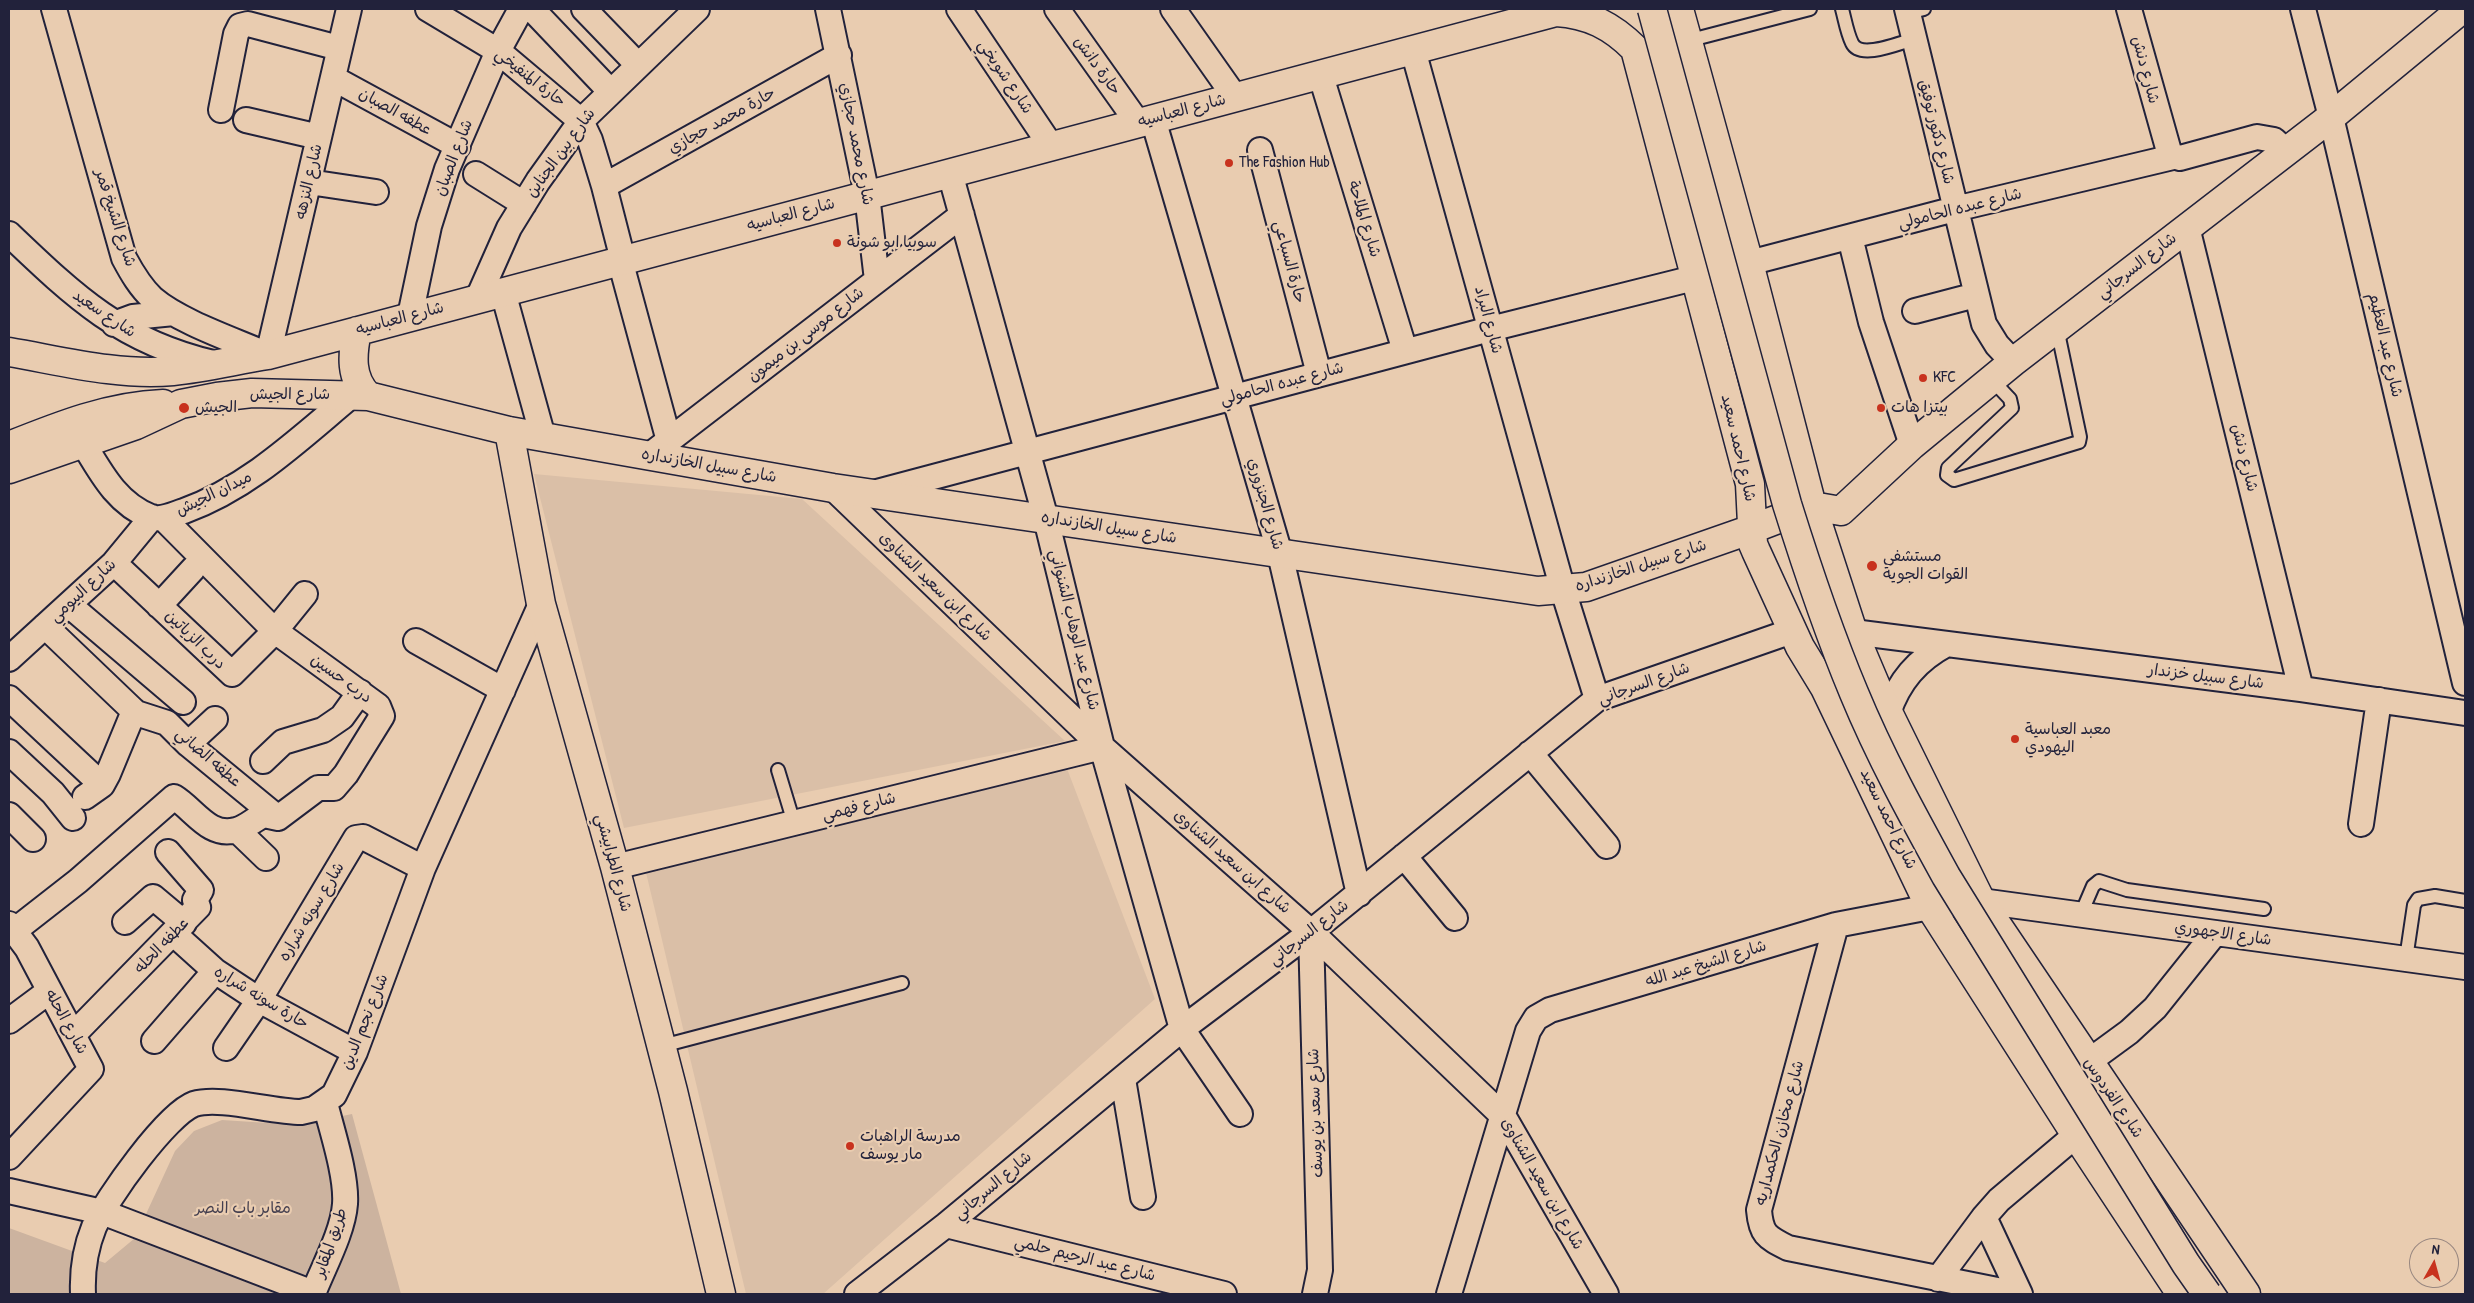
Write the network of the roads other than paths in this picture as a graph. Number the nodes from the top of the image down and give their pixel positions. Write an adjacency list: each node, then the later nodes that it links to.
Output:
1 (54, 9): 63 (street, شارع الشيخ قمر)
2 (349, 9): 24 (street, شارع النزهه)
3 (428, 9): 26 (street, حارة المنفيخي)
4 (521, 9): 26 (street, شارع الصبان)
5 (532, 9): 31 (street)
6 (584, 9): 28 (street)
7 (697, 9): 28 (street, شارع بين الجناين)
8 (828, 9): 27 (street, شارع محمد حجازي)
9 (959, 9): 40 (street, شارع شويخي)
10 (1057, 9): 37 (street, حارة دانش)
11 (1640, 9): 191 (main road)
12 (1652, 9): 192 (main road, bridge)
13 (1679, 9): 23 (main road)
14 (1810, 9): 23 (lane)
15 (1842, 9): 22 (lane)
16 (2129, 9): 43 (street, شارع دنش)
17 (2303, 9): 34 (street, شارع عبد العظيم)
18 (2462, 9): 34 (main road, شارع السرجاني)
19 (1913, 10): 22 (street, شارع دكتور توفيق)
20 (1181, 12): 32 (street)
21 (1545, 12): 25 (main road, شارع العباسيه); 58 (main road, شارع احمد سعيد)
22 (1914, 39): 51 (street, شارع دكتور توفيق)
23 (1687, 41): 57 (main road)
24 (339, 48): 29 (street, شارع النزهه); 33 (street)
25 (1413, 50): 32 (main road, شارع العباسيه); 67 (street, شارع البراد)
26 (498, 51): 36 (street, حارة المنفيخي); 39 (street, شارع الصبان)
27 (839, 55): 47 (street, حارة محمد حجازي); 49 (street, شارع محمد حجازي)
28 (638, 65): 31 (street, شارع بين الجناين)
29 (333, 78): 38 (street, شارع النزهه); 39 (street, عطفه الصبان)
30 (1324, 86): 69 (street, شارع الملاحة)
31 (610, 91): 36 (street, شارع بين الجناين)
32 (1235, 97): 37 (main road, شارع العباسيه)
33 (221, 110)
34 (2331, 116): 42 (main road, شارع السرجاني); 111 (street, شارع عبد العظيم)
35 (246, 120): 38 (street)
36 (581, 121): 47 (street, حارة المنفيخي); 50 (street, شارع بين الجناين)
37 (1146, 121): 40 (main road, شارع العباسيه); 78 (street, شارع الجنزوري)
38 (319, 137): 46 (street, شارع النزهه)
39 (458, 146): 64 (street, شارع الصبان)
40 (1051, 146): 44 (main road, شارع العباسيه)
41 (1260, 150): 75 (street, حارة السباعي)
42 (2286, 152): 43 (street); 53 (main road, شارع السرجاني)
43 (2173, 157): 51 (street, شارع عبده الحامولي)
44 (950, 172): 49 (main road, شارع العباسيه); 52 (street, شارع عبد الوهاب الشنواني)
45 (476, 174): 50 (street)
46 (309, 182): 48 (street); 71 (street, شارع النزهه)
47 (604, 186): 56 (street, حارة المنفيخي)
48 (376, 192)
49 (867, 195): 56 (main road, شارع العباسيه); 59 (street, شارع محمد حجازي)
50 (524, 204): 60 (street, شارع بين الجناين)
51 (1955, 210): 55 (street, شارع عبده الحامولي); 61 (street, شارع دكتور توفيق)
52 (962, 215): 59 (street, شارع موسى بن ميمون); 88 (street, شارع عبد الوهاب الشنواني)
53 (2187, 227): 66 (main road, شارع السرجاني); 112 (street, شارع دنش)
54 (9, 234): 65 (street, شارع سعيد)
55 (1850, 237): 57 (street, شارع عبده الحامولي); 85 (street)
56 (622, 260): 60 (main road, شارع العباسيه); 87 (street, حارة المنفيخي)
57 (1749, 263): 92 (main road)
58 (1694, 278): 67 (street, شارع عبده الحامولي); 95 (main road, شارع احمد سعيد)
59 (877, 280): 87 (street, شارع موسى بن ميمون)
60 (490, 295): 64 (main road, شارع العباسيه); 83 (street)
61 (1976, 295): 62 (street); 72 (street, شارع دكتور توفيق)
62 (1915, 311)
63 (174, 313): 65 (street); 71 (street, شارع الشيخ قمر)
64 (410, 316): 68 (main road, شارع العباسيه)
65 (114, 324): 73 (street, شارع سعيد)
66 (2057, 328): 72 (main road, شارع السرجاني); 76 (lane)
67 (1490, 329): 69 (street, شارع عبده الحامولي); 99 (street, شارع البراد)
68 (357, 331): 71 (main road, شارع العباسيه); 77 (main road)
69 (1405, 351): 75 (street, شارع عبده الحامولي)
70 (9, 352): 74 (main road, شارع العباسيه)
71 (268, 354): 73 (main road, شارع العباسيه)
72 (2014, 362): 76 (main road, شارع السرجاني)
73 (218, 364): 74 (main road, شارع العباسيه)
74 (103, 369): 81 (main road)
75 (1319, 374): 78 (street, شارع عبده الحامولي)
76 (1992, 380): 85 (main road, شارع السرجاني)
77 (360, 396): 79 (main road, شارع الجيش); 80 (main road, شارع الجيش); 93 (street, ميدان الجيش)
78 (1234, 397): 88 (street, شارع عبده الحامولي); 96 (street, شارع الجنزوري)
79 (181, 404): 81 (main road, شارع الجيش); 84 (main road, شارع الجيش)
80 (398, 404): 82 (main road, شارع سبيل الخازنداره)
81 (116, 410): 86 (main road, شارع الجيش)
82 (509, 431): 83 (main road, شارع سبيل الخازنداره); 101 (main road, شارع الطرابيشي)
83 (543, 436): 87 (main road, شارع سبيل الخازنداره)
84 (83, 444): 89 (main road, شارع الجيش); 93 (street)
85 (1912, 445): 92 (main road, شارع السرجاني)
86 (9, 446)
87 (660, 448): 90 (main road, شارع سبيل الخازنداره)
88 (1027, 452): 91 (street, شارع عبده الحامولي); 94 (street, شارع عبد الوهاب الشنواني)
89 (9, 469)
90 (833, 488): 91 (main road, شارع سبيل الخازنداره); 124 (street, شارع ابن سعيد الشناوى)
91 (871, 493): 94 (main road, شارع سبيل الخازنداره)
92 (1812, 506): 95 (main road, شارع سبيل الخازنداره); 107 (main road)
93 (158, 518): 97 (street, شارع البيومي); 105 (street, درب حسين)
94 (1046, 519): 96 (main road, شارع سبيل الخازنداره); 124 (street, شارع عبد الوهاب الشنواني)
95 (1752, 529): 99 (main road, شارع سبيل الخازنداره); 106 (main road, شارع احمد سعيد)
96 (1280, 554): 99 (main road, شارع سبيل الخازنداره); 142 (street, شارع الجنزوري)
97 (114, 563): 102 (street, شارع البيومي); 103 (street, درب الزياتين)
98 (193, 568): 103 (street)
99 (1563, 590): 116 (street, شارع البراد)
100 (305, 594): 105 (street)
101 (541, 604): 113 (street, شارع نجم الدين); 140 (main road, شارع الطرابيشي)
102 (68, 605): 104 (street, شارع البيومي); 118 (street)
103 (159, 606): 105 (street, درب الزياتين)
104 (45, 626): 110 (street, شارع البيومي); 119 (street, عطفه الضاني)
105 (275, 630): 114 (street, درب حسين)
106 (1792, 630): 116 (street, شارع السرجاني); 145 (main road, شارع احمد سعيد)
107 (1853, 632): 109 (street, شارع سبيل خزندار); 120 (main road)
108 (416, 642): 113 (street)
109 (1947, 644): 112 (street, شارع سبيل خزندار); 120 (street)
110 (9, 659)
111 (2465, 682)
112 (2301, 689): 117 (street, شارع سبيل خزندار)
113 (503, 690): 141 (street, شارع نجم الدين)
114 (360, 692): 127 (street); 131 (street, درب حسين)
115 (9, 698): 119 (street)
116 (1597, 699): 126 (street, شارع السرجاني)
117 (2379, 700): 121 (street, شارع سبيل خزندار); 133 (street)
118 (183, 702)
119 (134, 711): 123 (street, عطفه الضاني)
120 (1888, 713): 143 (main road)
121 (2465, 713)
122 (215, 719): 123 (street)
123 (188, 744): 131 (street, عطفه الضاني)
124 (1102, 747): 132 (street, شارع فهمي); 153 (street, شارع ابن سعيد الشناوى); 162 (street, شارع عبد الوهاب الشنواني)
125 (9, 752): 130 (street)
126 (1530, 753): 136 (street); 138 (street, شارع السرجاني)
127 (263, 762)
128 (778, 770): 132 (lane)
129 (9, 815): 135 (street)
130 (73, 818)
131 (278, 818): 134 (street)
132 (794, 823): 140 (street, شارع فهمي)
133 (2361, 824)
134 (237, 830): 139 (street); 151 (street)
135 (33, 839)
136 (1606, 846)
137 (168, 852): 152 (street, عطفه الحله)
138 (1404, 856): 142 (street, شارع السرجاني); 148 (street)
139 (266, 858)
140 (615, 867): 165 (main road, شارع الطرابيشي)
141 (423, 868): 160 (street, شارع سونه شراره); 167 (street, شارع نجم الدين)
142 (1359, 894): 153 (street, شارع السرجاني)
143 (1981, 901): 145 (street, شارع الشيخ عبد الله); 147 (street, شارع الاجهوري); 168 (main road, شارع الفردوس)
144 (2465, 901): 155 (lane)
145 (1930, 907): 150 (street, شارع الشيخ عبد الله); 173 (main road)
146 (2264, 909): 147 (lane)
147 (2081, 914): 154 (street, شارع الاجهوري)
148 (1455, 918)
149 (126, 922): 152 (street, حارة سونه شراره)
150 (1836, 925): 172 (street, شارع الشيخ عبد الله); 180 (street, شارع مخازن الحكمداريه)
151 (11, 928): 159 (street, شارع الحله)
152 (179, 929): 157 (street, حارة سونه شراره); 163 (street, عطفه الحله)
153 (1311, 932): 162 (street, شارع السرجاني); 172 (street, شارع ابن سعيد الشناوى); 186 (street, شارع سعد بن يوسف)
154 (2215, 933): 155 (street, شارع الاجهوري); 168 (street)
155 (2406, 958): 156 (street, شارع الاجهوري)
156 (2465, 967)
157 (215, 971): 160 (street, حارة سونه شراره); 164 (street)
158 (902, 983): 165 (lane)
159 (48, 992): 161 (street); 163 (street, شارع الحله)
160 (259, 1000): 166 (street, شارع سونه شراره); 167 (street, حارة سونه شراره)
161 (9, 1021)
162 (1182, 1029): 169 (street, شارع السرجاني); 171 (street, شارع عبد الوهاب الشنواني)
163 (74, 1034): 174 (street, شارع الحله)
164 (154, 1041)
165 (662, 1046): 183 (main road, شارع الطرابيشي)
166 (226, 1048)
167 (355, 1052): 170 (street, شارع نجم الدين)
168 (2088, 1062): 193 (main road, شارع الفردوس)
169 (1122, 1079): 176 (street); 179 (street, شارع السرجاني)
170 (325, 1103): 177 (street); 182 (street, طريق المقابر)
171 (1240, 1114)
172 (1504, 1117): 187 (street); 188 (street, شارع ابن سعيد الشناوى)
173 (2076, 1135): 178 (street); 190 (main road)
174 (9, 1157)
175 (9, 1191): 177 (street)
176 (1143, 1197)
177 (102, 1212): 181 (street); 182 (street)
178 (1984, 1217): 180 (street); 189 (street)
179 (946, 1225): 184 (street, شارع السرجاني); 185 (street, شارع عبد الرحيم حلمي)
180 (1938, 1279): 189 (street, شارع مخازن الحكمداريه)
181 (83, 1294)
182 (313, 1294)
183 (721, 1294)
184 (858, 1294)
185 (1224, 1294)
186 (1315, 1294)
187 (1449, 1294)
188 (1606, 1294)
189 (2019, 1294)
190 (2181, 1294)
191 (2196, 1294)
192 (2207, 1294)
193 (2246, 1294)

